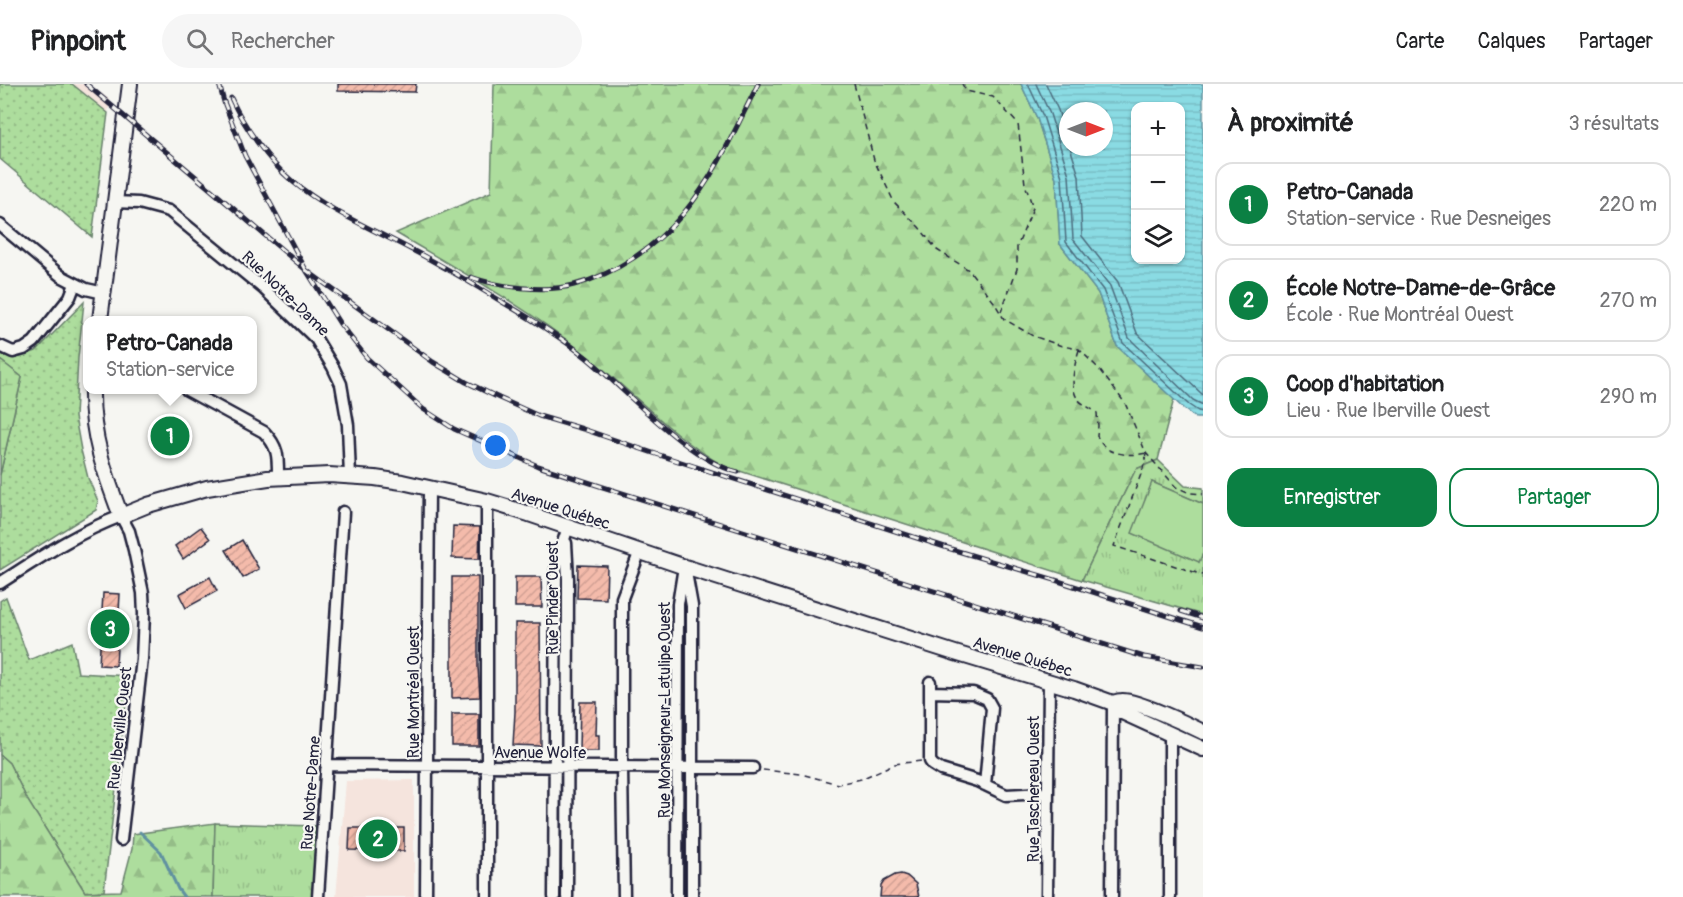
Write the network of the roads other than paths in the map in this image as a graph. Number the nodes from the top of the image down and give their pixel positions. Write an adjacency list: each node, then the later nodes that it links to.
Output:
1 (130, 84): 2 (main road)
2 (114, 202): 5 (main road); 10 (street, Rue Notre-Dame)
3 (0, 225): 4 (street)
4 (75, 284): 5 (street); 7 (street)
5 (104, 293): 6 (main road)
6 (101, 316)
7 (0, 346)
8 (92, 394): 15 (main road)
9 (194, 394): 11 (street)
10 (350, 477): 11 (main road, Avenue Québec); 12 (main road, Avenue Québec)
11 (278, 478): 15 (main road, Avenue Québec)
12 (429, 488): 13 (main road, Avenue Québec); 26 (street, Rue Montréal Ouest)
13 (487, 501): 16 (main road, Avenue Québec); 27 (street)
14 (343, 512): 25 (street, Rue Notre-Dame)
15 (121, 516): 19 (street, Avenue Québec); 36 (street, Rue Iberville Ouest)
16 (568, 527): 17 (main road, Avenue Québec); 28 (street, Rue Pinder Ouest); 29 (street, Rue Pinder Ouest)
17 (640, 551): 18 (main road, Avenue Québec); 32 (street)
18 (685, 567): 20 (main road, Avenue Québec); 30 (street, Rue Monseigneur-Latulipe Ouest); 31 (street, Rue Monseigneur-Latulipe Ouest)
19 (0, 583)
20 (1049, 681): 21 (main road, Avenue Québec); 35 (street, Rue Taschereau Ouest)
21 (1113, 703): 22 (main road, Avenue Québec); 23 (main road, Avenue Québec); 46 (street)
22 (1203, 732)
23 (1170, 734): 24 (main road, Avenue Québec); 47 (street)
24 (1203, 749)
25 (326, 765): 26 (street, Avenue Wolfe); 37 (street, Rue Notre-Dame)
26 (427, 766): 27 (street, Avenue Wolfe); 38 (street, Rue Montréal Ouest)
27 (486, 767): 28 (street, Avenue Wolfe); 39 (street)
28 (555, 767): 29 (street, Avenue Wolfe); 40 (street, Rue Pinder Ouest)
29 (567, 767): 32 (street, Avenue Wolfe); 41 (street, Rue Pinder Ouest)
30 (678, 767): 31 (street, Avenue Wolfe); 32 (street, Avenue Wolfe); 43 (street, Rue Monseigneur-Latulipe Ouest)
31 (692, 767): 33 (street, Avenue Wolfe); 44 (street, Rue Monseigneur-Latulipe Ouest)
32 (622, 768): 42 (street)
33 (753, 768)
34 (985, 785): 34 (street); 35 (street)
35 (1048, 793): 45 (street, Rue Taschereau Ouest)
36 (121, 840)
37 (318, 897)
38 (426, 897)
39 (487, 897)
40 (554, 897)
41 (567, 897)
42 (624, 897)
43 (677, 897)
44 (692, 897)
45 (1047, 897)
46 (1112, 897)
47 (1170, 897)

